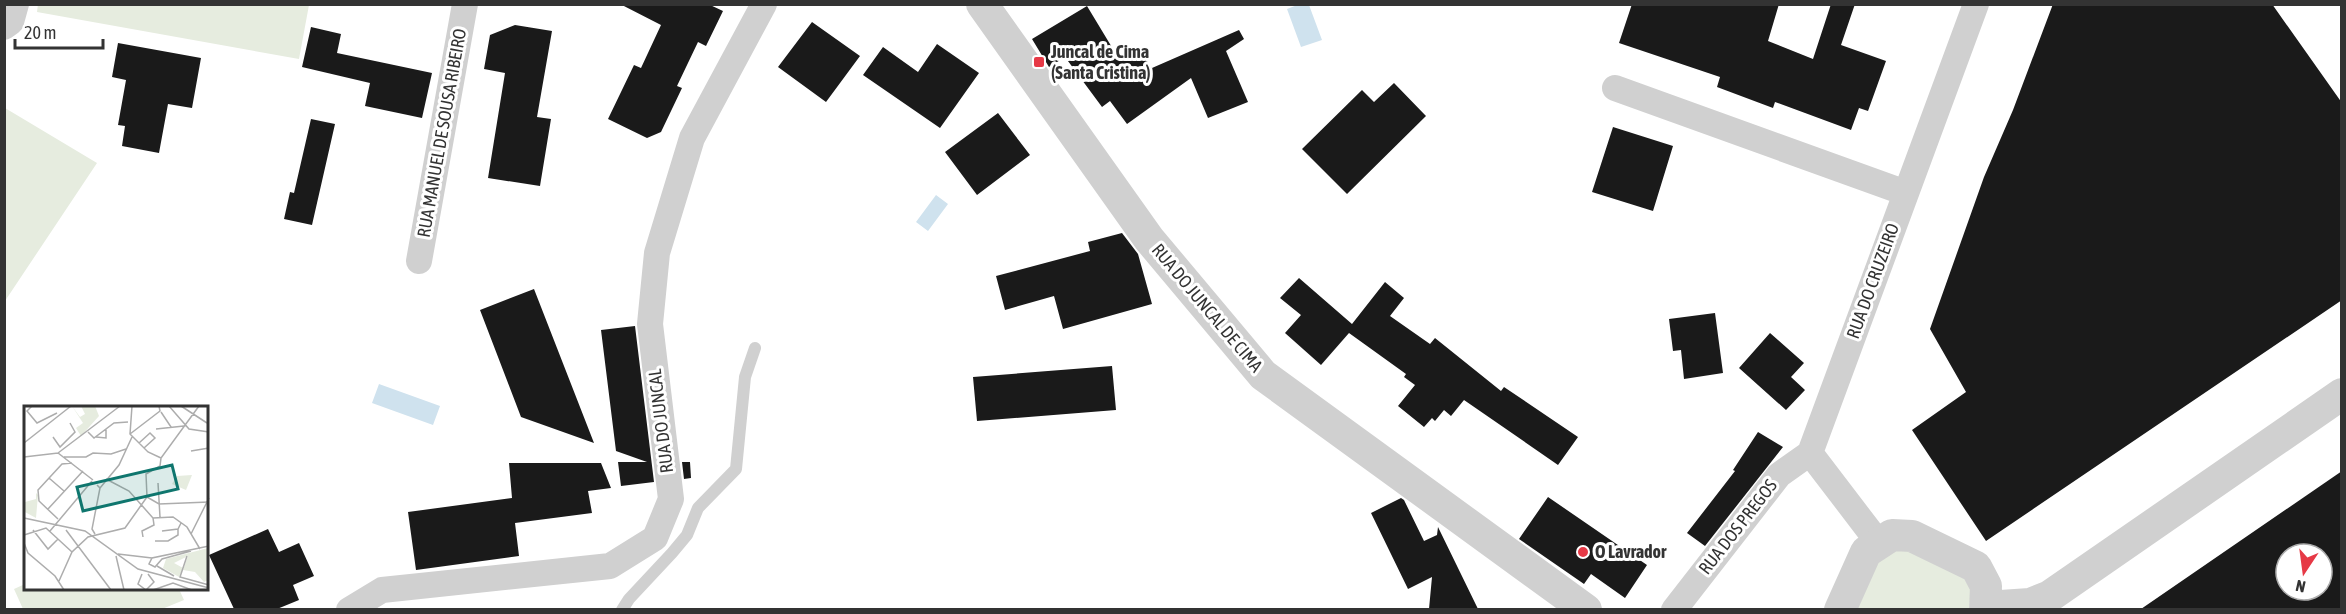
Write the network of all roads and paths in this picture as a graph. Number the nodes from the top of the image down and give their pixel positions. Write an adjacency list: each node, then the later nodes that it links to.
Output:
1 (16, 4): 6 (street)
2 (465, 4): 9 (street, RUA MANUEL DE SOUSA RIBEIRO)
3 (764, 4): 15 (street, RUA DO JUNCAL)
4 (982, 4): 17 (street, RUA DO JUNCAL DE CIMA)
5 (1976, 4): 8 (street, RUA DO CRUZEIRO)
6 (4, 27)
7 (1615, 88): 8 (street)
8 (1906, 192): 12 (street, RUA DO CRUZEIRO)
9 (419, 261)
10 (756, 348): 16 (lane)
11 (2342, 394): 14 (street)
12 (1810, 453): 13 (street); 18 (street, RUA DOS PREGOS)
13 (1878, 542): 14 (street); 19 (street)
14 (1986, 608)
15 (349, 609)
16 (622, 609)
17 (1586, 609)
18 (1674, 609)
19 (1840, 609)

